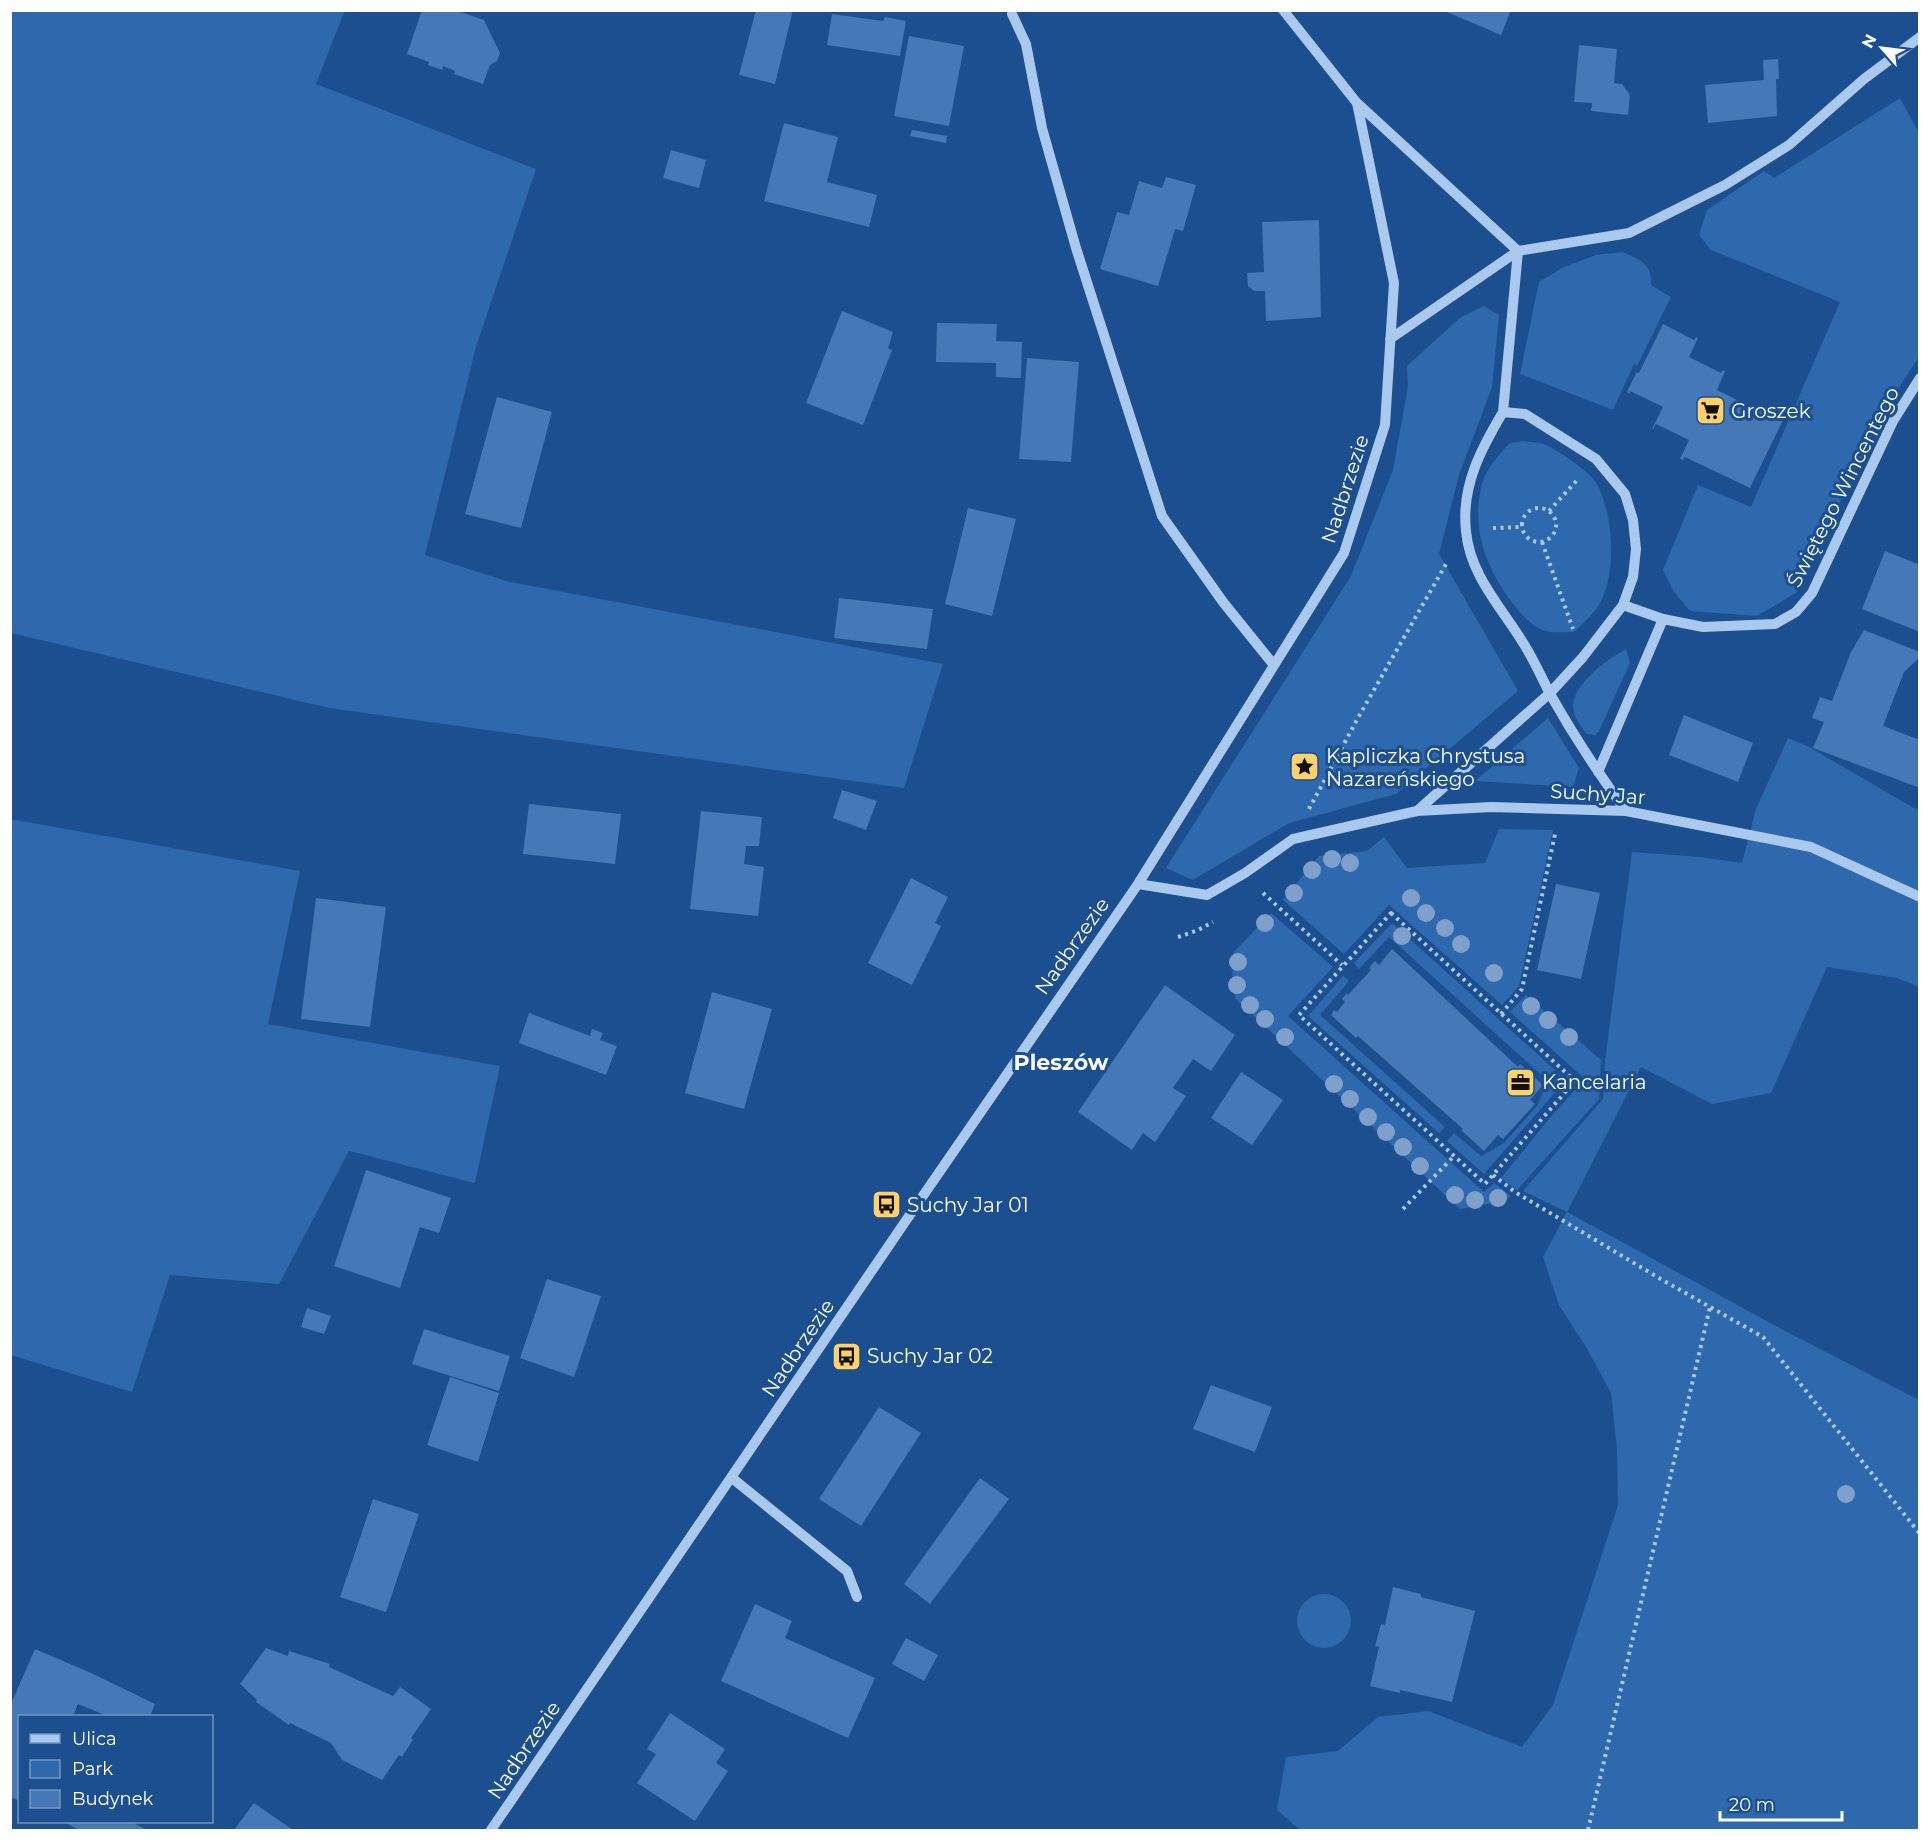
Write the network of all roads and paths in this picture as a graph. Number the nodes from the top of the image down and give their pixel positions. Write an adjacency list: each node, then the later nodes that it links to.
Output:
1 (1283, 10): 4 (street, Nadbrzezie)
2 (1012, 14): 16 (street)
3 (1920, 37): 5 (street)
4 (1357, 103): 5 (street); 6 (street, Nadbrzezie)
5 (1518, 251): 6 (street); 8 (street)
6 (1390, 339): 16 (street, Nadbrzezie)
7 (1920, 378): 14 (street, Świętego Wincentego)
8 (1503, 412): 9 (street); 12 (street)
9 (1596, 459): 10 (path); 13 (street)
10 (1549, 511): 11 (path); 11 (path)
11 (1542, 542): 15 (path)
12 (1468, 547): 17 (street); 22 (path)
13 (1623, 605): 14 (street, Świętego Wincentego); 15 (street)
14 (1663, 620): 18 (street)
15 (1582, 657): 17 (street)
16 (1274, 664): 23 (street, Nadbrzezie)
17 (1550, 693): 18 (street); 20 (street)
18 (1598, 772): 21 (street)
19 (1561, 809): 20 (street, Suchy Jar); 21 (street, Suchy Jar); 27 (path)
20 (1417, 811): 22 (street, Suchy Jar)
21 (1626, 811): 24 (street, Suchy Jar)
22 (1293, 839): 23 (street, Suchy Jar)
23 (1137, 884): 32 (street, Nadbrzezie)
24 (1920, 897)
25 (1276, 905): 26 (path)
26 (1342, 965): 27 (path); 28 (path)
27 (1501, 1014): 29 (path)
28 (1454, 1156): 29 (path); 30 (path)
29 (1493, 1175): 31 (path)
30 (1403, 1209)
31 (1710, 1307): 33 (path); 36 (path)
32 (732, 1478): 34 (street); 35 (street, Nadbrzezie)
33 (1920, 1534)
34 (857, 1597)
35 (491, 1830)
36 (1588, 1830)

